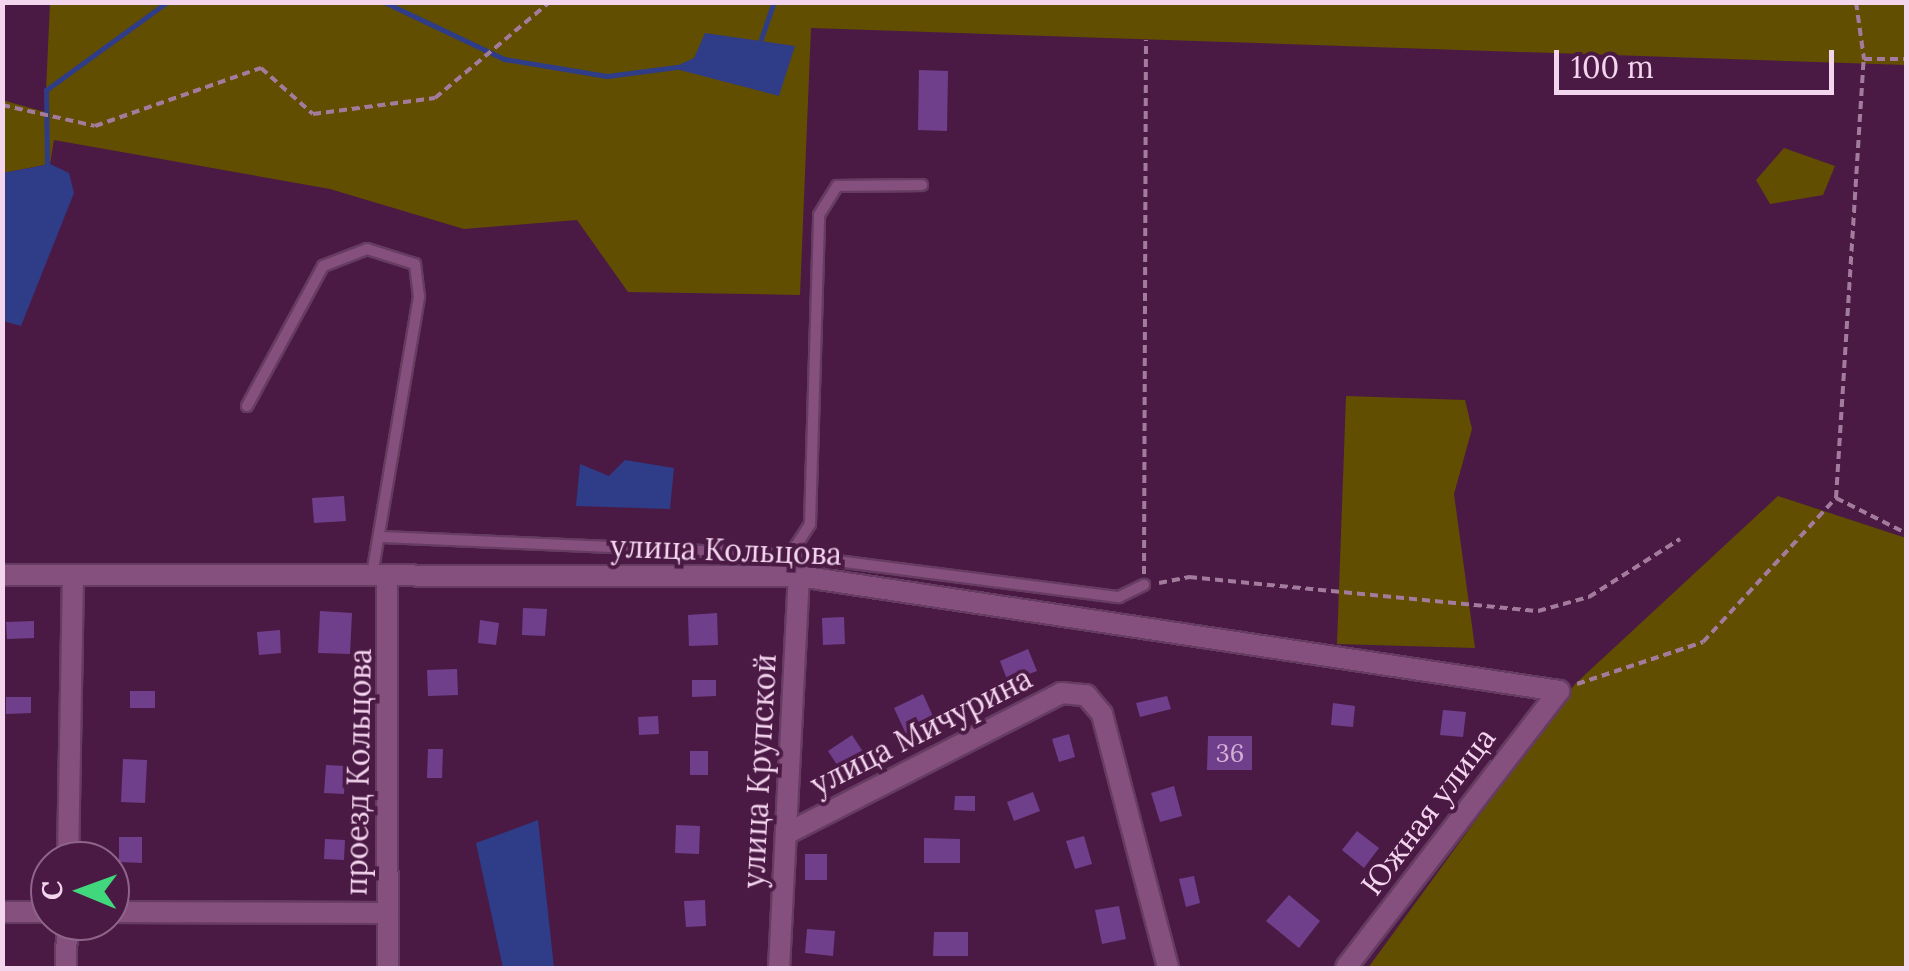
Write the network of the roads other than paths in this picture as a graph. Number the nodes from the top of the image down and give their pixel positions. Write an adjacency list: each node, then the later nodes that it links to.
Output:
1 (922, 185): 4 (lane)
2 (247, 406): 3 (lane)
3 (382, 538): 4 (lane); 7 (lane)
4 (790, 555): 9 (lane)
5 (2, 574): 6 (street, улица Кольцова)
6 (73, 576): 7 (street, улица Кольцова); 12 (street)
7 (379, 576): 8 (street, улица Кольцова); 16 (street, проезд Кольцова)
8 (798, 576): 10 (street, улица Кольцова); 11 (street, улица Крупской)
9 (1144, 585)
10 (1558, 691): 22 (street, Южная улица)
11 (786, 834): 20 (street, улица Крупской); 21 (street, улица Мичурина)
12 (68, 841)
13 (2, 912): 14 (street)
14 (30, 912)
15 (130, 912): 16 (street)
16 (386, 913): 19 (street, проезд Кольцова)
17 (66, 941): 18 (street)
18 (66, 968)
19 (388, 968)
20 (779, 968)
21 (1168, 968)
22 (1346, 968)

